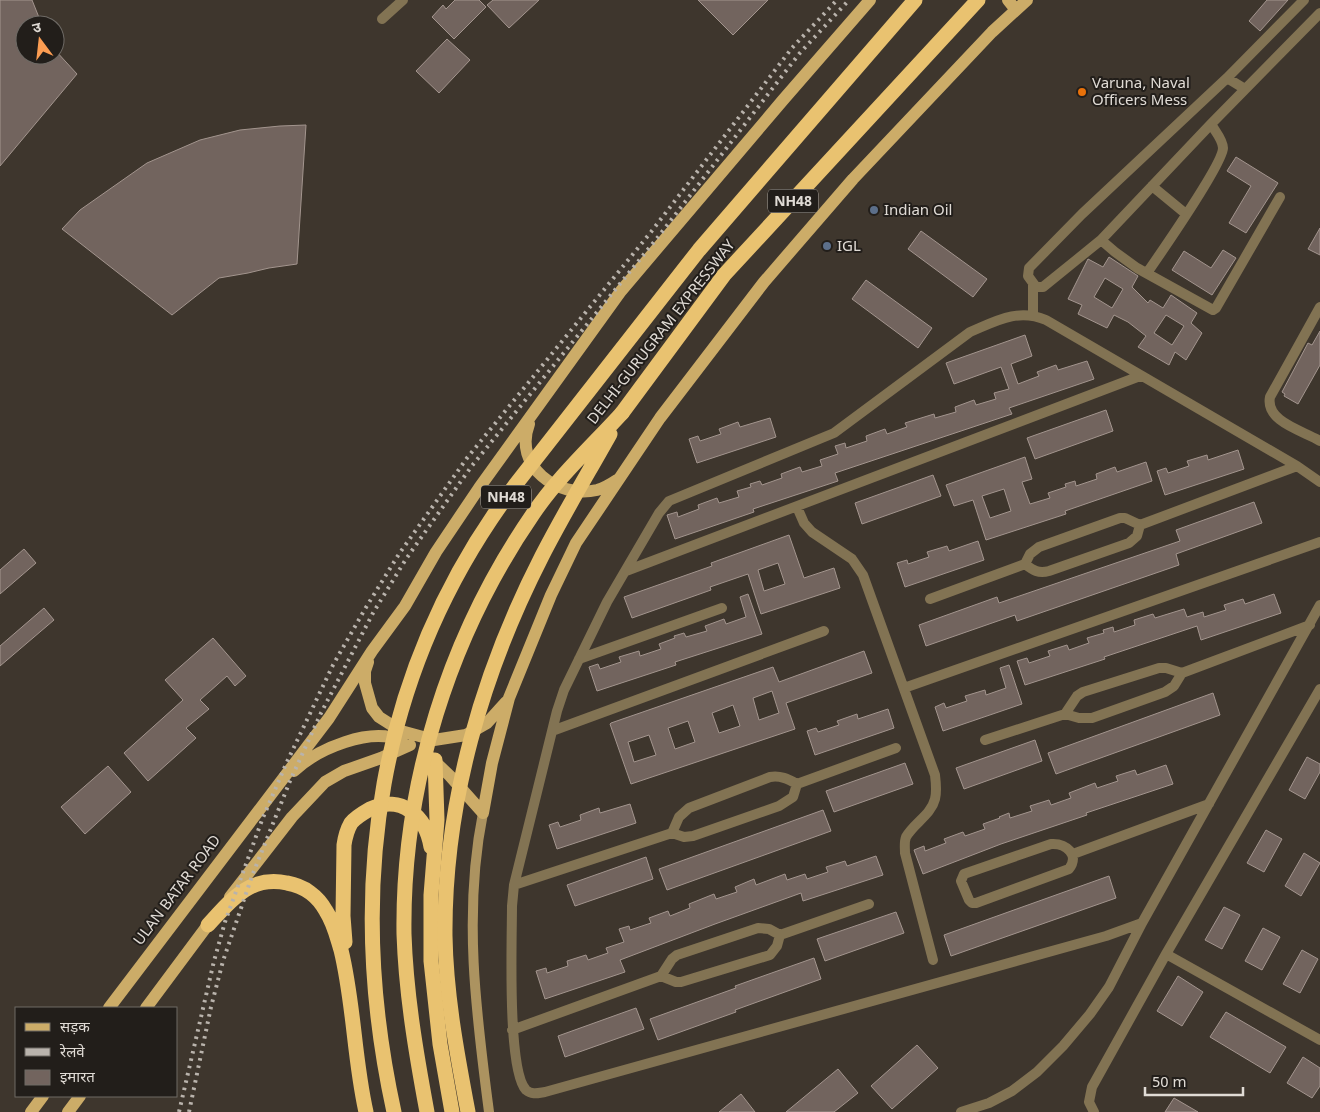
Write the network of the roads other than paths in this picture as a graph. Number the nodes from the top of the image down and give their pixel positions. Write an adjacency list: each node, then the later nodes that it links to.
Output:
1 (403, 0): 10 (street)
2 (870, 0): 24 (main road)
3 (915, 0): 76 (highway, DELHI-GURUGRAM EXPRESSWAY / NH48, bridge)
4 (978, 0): 23 (highway, DELHI-GURUGRAM EXPRESSWAY / NH48)
5 (1008, 0): 8 (main road)
6 (1027, 0): 8 (main road)
7 (1304, 0): 11 (street)
8 (1016, 10): 27 (main road)
9 (1320, 13): 12 (street)
10 (382, 19)
11 (1227, 78): 12 (street); 19 (street)
12 (1245, 89): 13 (street)
13 (1211, 124): 14 (street); 16 (street)
14 (1152, 186): 16 (street); 17 (street)
15 (1280, 198): 18 (street)
16 (1186, 214): 18 (street)
17 (1101, 240): 18 (street); 19 (street)
18 (1147, 273)
19 (1033, 285): 21 (street)
20 (1320, 307): 25 (street)
21 (1033, 315): 22 (street); 33 (street)
22 (1140, 376): 26 (street); 29 (street)
23 (622, 414): 77 (highway, DELHI-GURUGRAM EXPRESSWAY / NH48, bridge); 79 (highway, bridge)
24 (532, 415): 27 (main road); 39 (main road)
25 (1319, 438)
26 (1297, 466): 28 (street); 30 (street)
27 (620, 479): 44 (main road)
28 (1320, 482)
29 (797, 507): 33 (street); 42 (street)
30 (1140, 525): 32 (street); 32 (street)
31 (1320, 542): 42 (street)
32 (1025, 564): 34 (street)
33 (626, 571): 40 (street)
34 (930, 599)
35 (1320, 605): 37 (street)
36 (722, 608): 40 (street)
37 (1310, 625): 41 (street); 53 (street)
38 (824, 631): 46 (street)
39 (372, 651): 44 (main road); 52 (main road)
40 (579, 659): 46 (street)
41 (1182, 673): 45 (street); 45 (street)
42 (904, 688): 64 (street)
43 (1320, 689): 63 (street)
44 (509, 698): 54 (main road)
45 (1065, 714): 47 (street)
46 (552, 731): 58 (street)
47 (985, 740)
48 (410, 745): 50 (main road); 52 (main road); 61 (main road)
49 (896, 748): 51 (street)
50 (435, 760): 54 (main road); 57 (highway)
51 (797, 784): 55 (street); 55 (street)
52 (273, 792): 67 (main road, ULAN BATAR ROAD)
53 (1209, 804): 56 (street); 60 (street)
54 (483, 813): 80 (main road)
55 (672, 833): 58 (street)
56 (1073, 854): 56 (street)
57 (434, 859): 65 (highway); 78 (highway)
58 (514, 885): 69 (street)
59 (869, 904): 62 (street)
60 (1142, 924): 69 (street); 81 (street)
61 (208, 925): 65 (highway); 68 (main road)
62 (780, 935): 66 (street); 66 (street)
63 (1166, 954): 70 (street); 82 (street)
64 (933, 960)
65 (347, 976): 75 (highway)
66 (661, 976): 69 (street)
67 (110, 1007)
68 (147, 1007)
69 (512, 1030)
70 (1320, 1040)
71 (42, 1097): 73 (main road)
72 (79, 1097): 74 (main road)
73 (31, 1112)
74 (68, 1112)
75 (366, 1112)
76 (394, 1112)
77 (427, 1112)
78 (452, 1112)
79 (468, 1112)
80 (489, 1112)
81 (960, 1112)
82 (1094, 1112)

